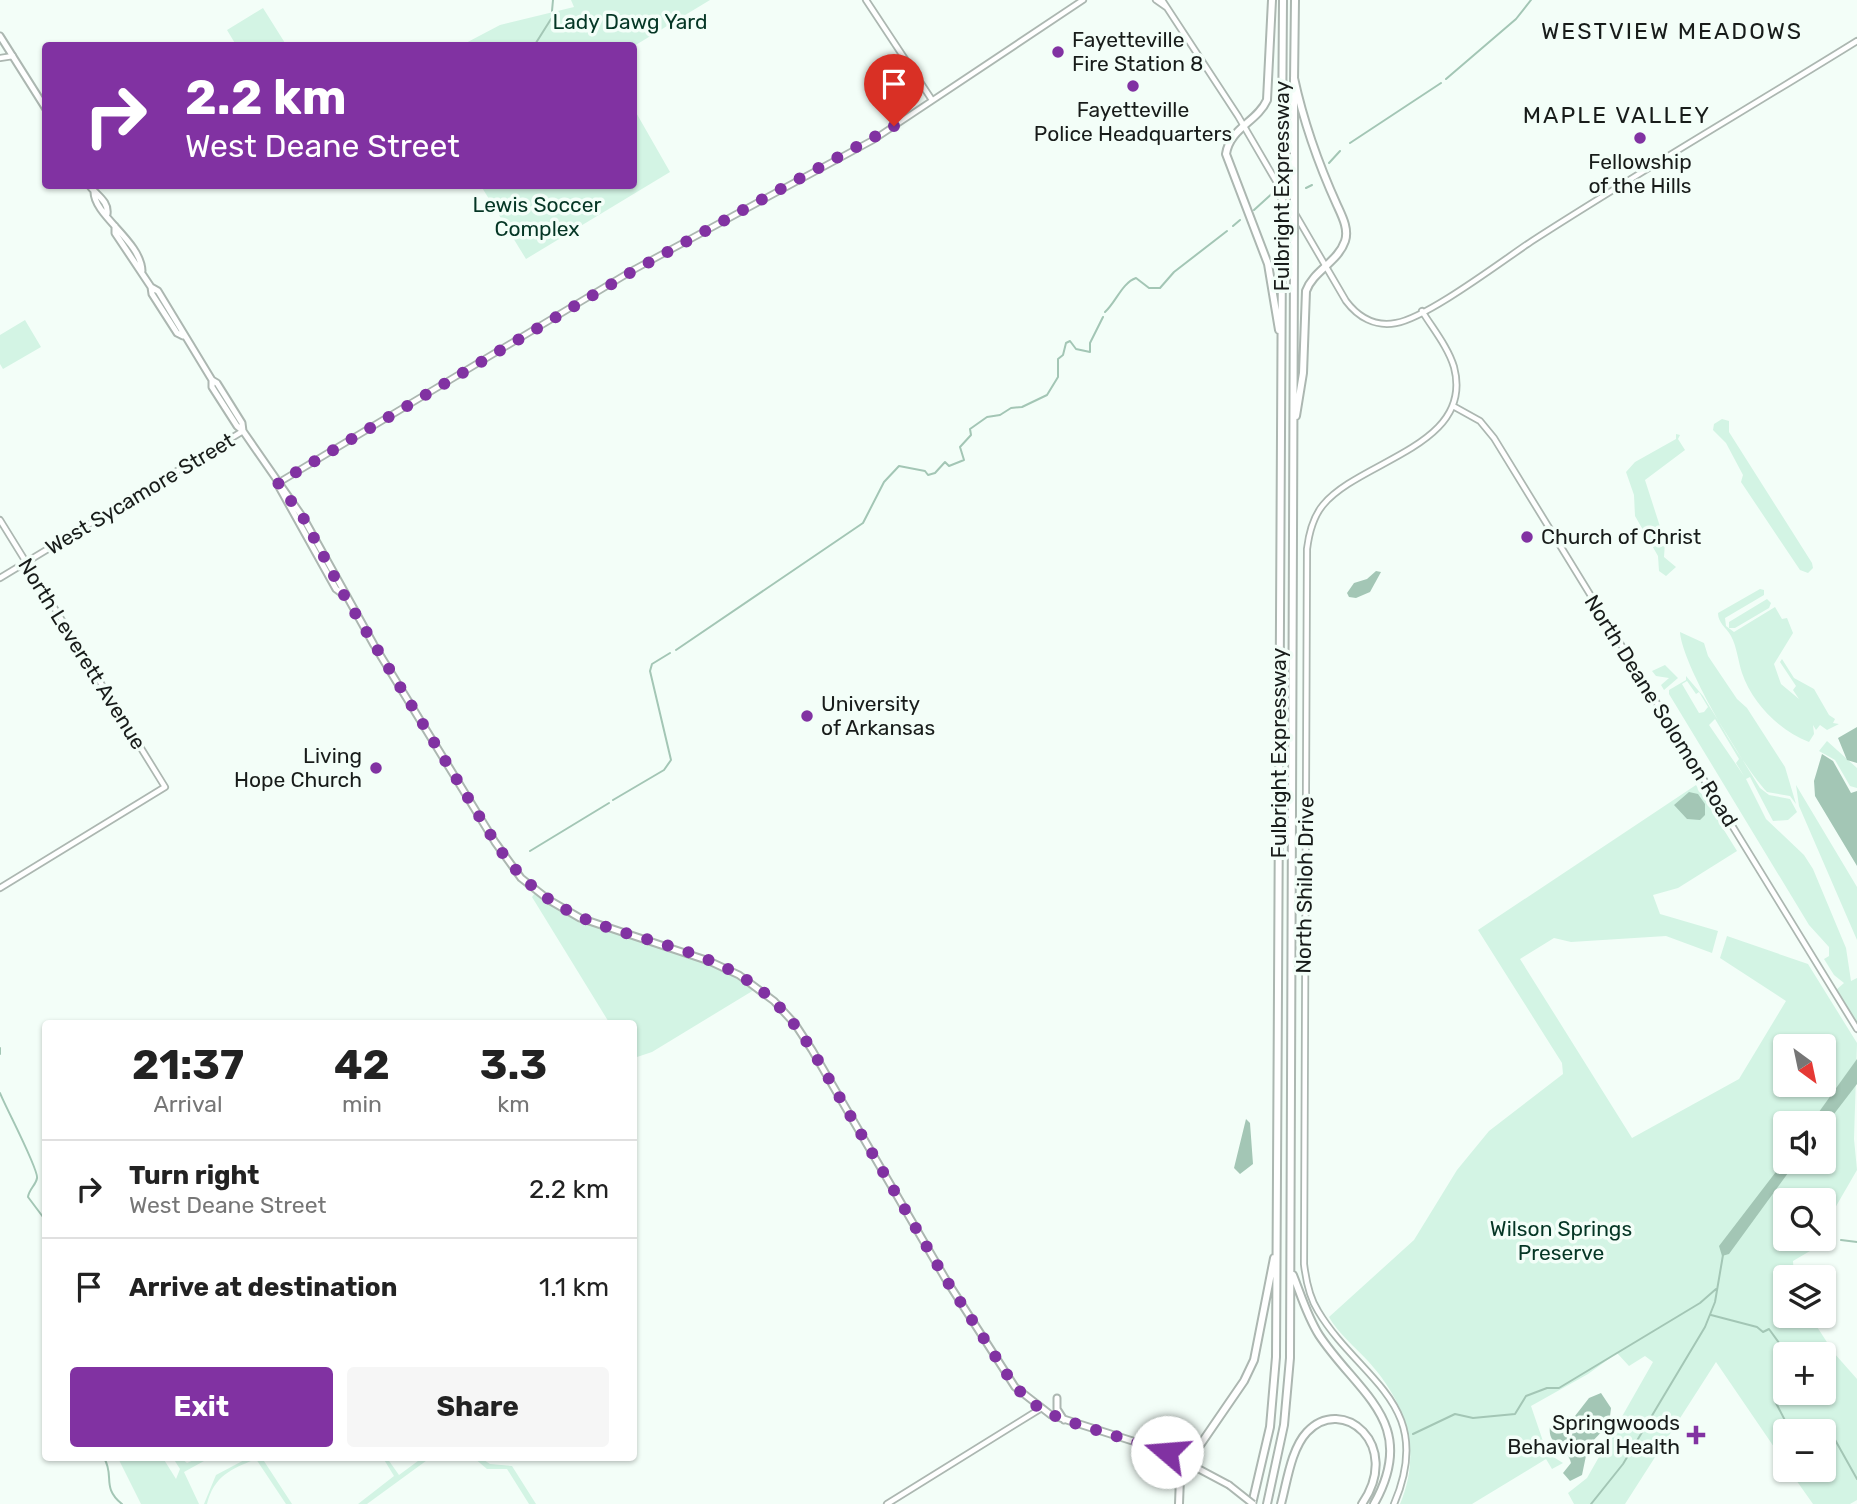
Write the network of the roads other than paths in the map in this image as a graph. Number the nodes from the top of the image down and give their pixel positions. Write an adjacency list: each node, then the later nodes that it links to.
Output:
1 (866, 0): 12 (street)
2 (1083, 0): 12 (street)
3 (1159, 0): 14 (street)
4 (1272, 0): 14 (highway)
5 (1283, 0): 18 (highway, Fulbright Expressway, bridge)
6 (1295, 0): 11 (highway, Fulbright Expressway)
7 (0, 36): 9 (main road)
8 (1857, 41): 17 (street)
9 (13, 56): 10 (street); 13 (main road)
10 (0, 58)
11 (1294, 78): 16 (highway); 21 (highway, Fulbright Expressway, bridge)
12 (932, 100): 22 (street)
13 (42, 103)
14 (1243, 125): 16 (street); 18 (highway)
15 (93, 189): 20 (main road)
16 (1326, 265): 17 (street); 21 (highway)
17 (1422, 311): 19 (street)
18 (1282, 339): 28 (highway, Fulbright Expressway)
19 (1453, 407): 27 (street, North Deane Solomon Road); 44 (street, North Shiloh Drive)
20 (243, 431): 22 (main road); 24 (street, West Sycamore Street)
21 (1293, 431): 29 (highway, Fulbright Expressway)
22 (278, 483): 31 (main road)
23 (0, 520): 24 (street, North Leverett Avenue)
24 (26, 562): 25 (street, West Sycamore Street); 26 (street, North Leverett Avenue)
25 (0, 578)
26 (0, 888)
27 (1857, 1029)
28 (1276, 1245): 33 (highway); 39 (highway, Fulbright Expressway)
29 (1291, 1270): 40 (highway, Fulbright Expressway); 43 (highway)
30 (1057, 1398): 32 (main road)
31 (1040, 1409): 32 (main road); 37 (street)
32 (1064, 1420): 34 (main road)
33 (1197, 1448): 34 (highway); 35 (highway)
34 (1174, 1455): 35 (main road); 36 (highway)
35 (1188, 1461): 36 (highway); 39 (main road, bridge)
36 (1181, 1477): 38 (highway)
37 (887, 1504)
38 (1179, 1504)
39 (1253, 1504)
40 (1267, 1504)
41 (1281, 1504): 42 (highway)
42 (1362, 1504)
43 (1374, 1504)
44 (1394, 1504)

